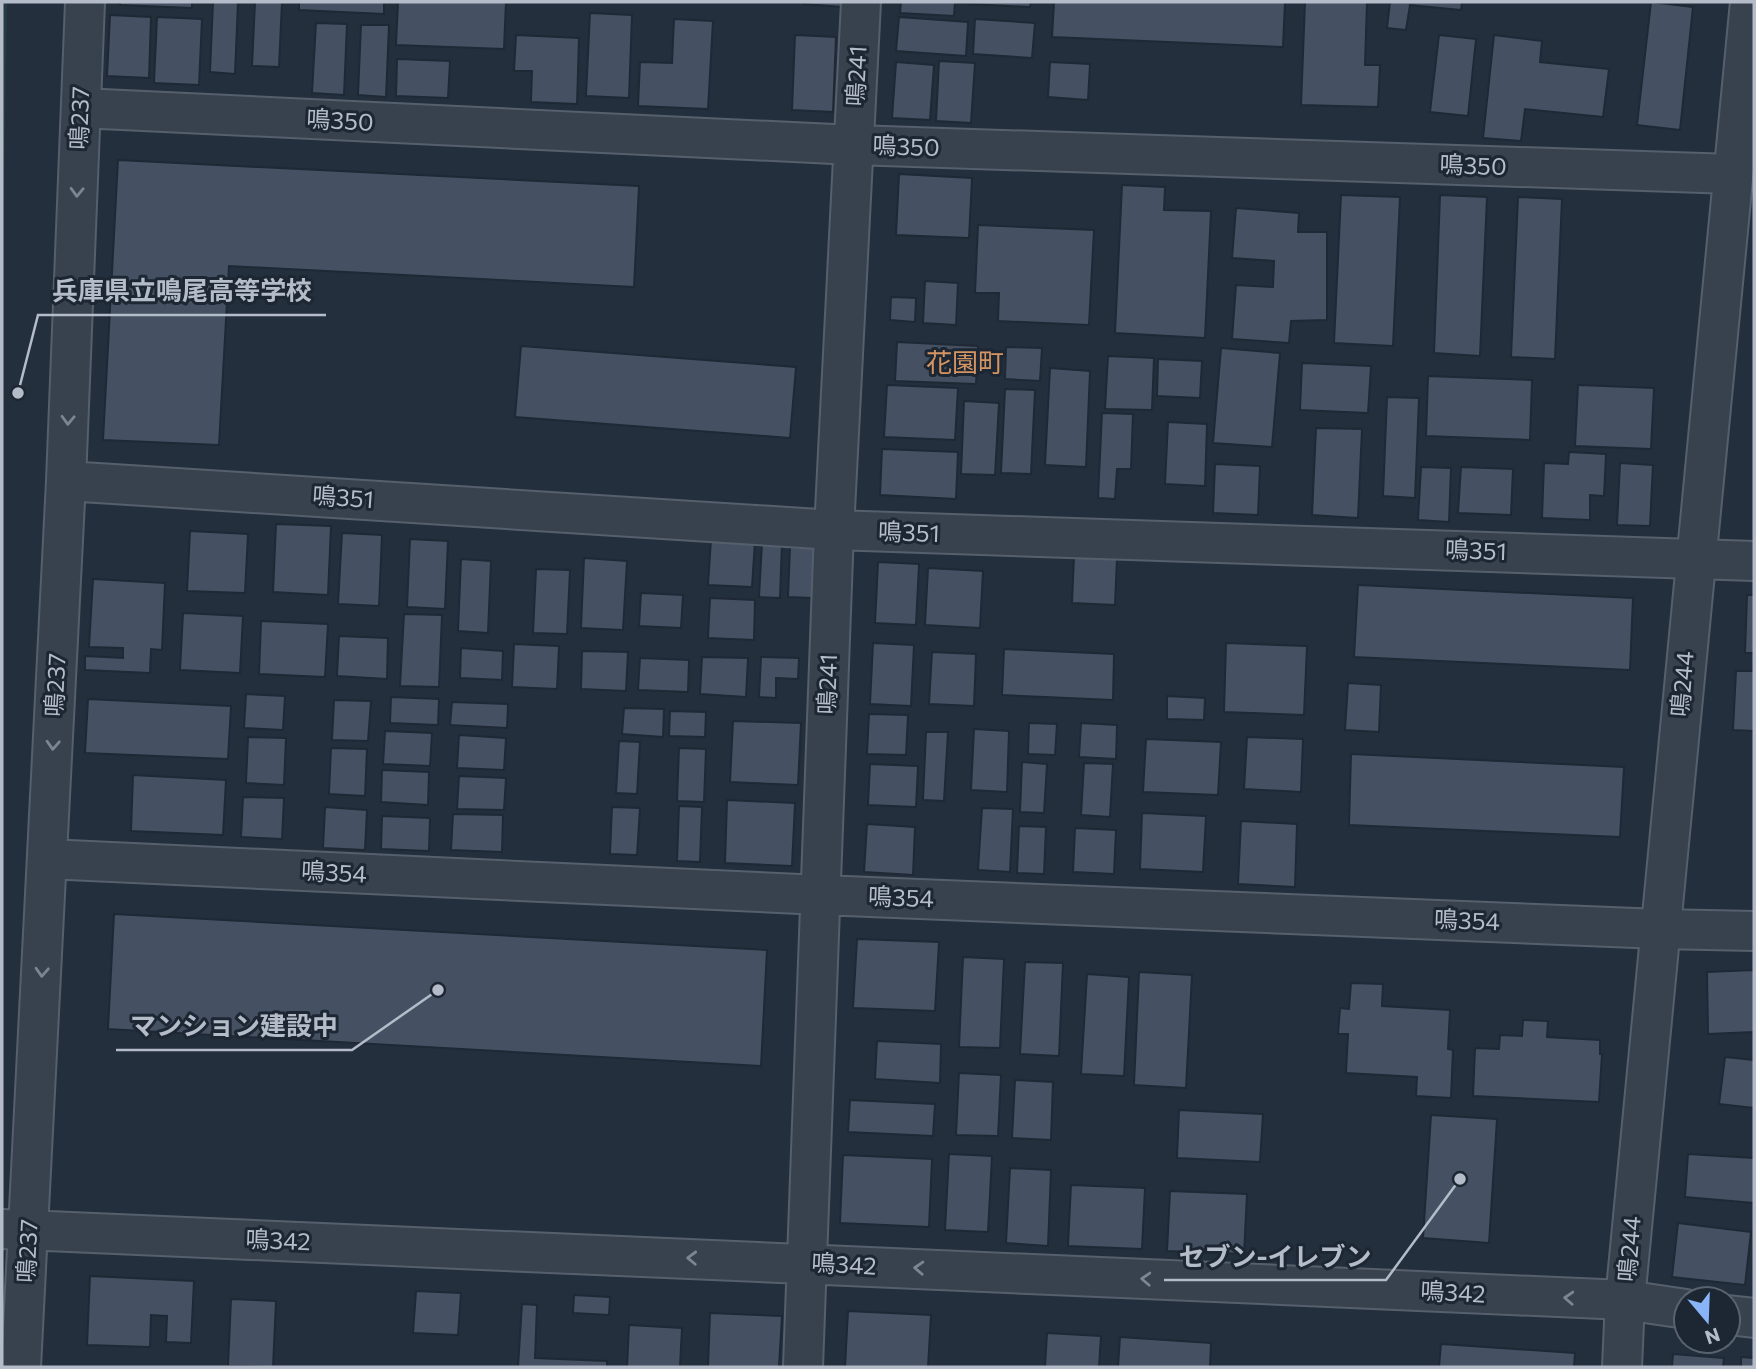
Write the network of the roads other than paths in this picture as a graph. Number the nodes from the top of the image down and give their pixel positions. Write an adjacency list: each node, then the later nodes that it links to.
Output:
1 (85, 2): 4 (street, 鳴237)
2 (861, 2): 5 (street, 鳴241)
3 (1750, 2): 6 (street, 鳴244)
4 (80, 108): 5 (street, 鳴350); 7 (street, 鳴237, one-way to 7)
5 (854, 145): 6 (street, 鳴350); 8 (street, 鳴241)
6 (1740, 182): 9 (street, 鳴244)
7 (66, 481): 8 (street, 鳴351); 11 (street, 鳴237, one-way to 11)
8 (834, 530): 9 (street, 鳴351); 12 (street, 鳴241)
9 (1695, 558): 10 (street, 鳴351); 13 (street, 鳴244)
10 (1754, 561)
11 (47, 859): 12 (street, 鳴354); 15 (street, 鳴237, one-way to 15)
12 (821, 895): 13 (street, 鳴354); 16 (street, 鳴241)
13 (1660, 929): 14 (street, 鳴354); 17 (street, 鳴244)
14 (1754, 931)
15 (15, 1230): 16 (street, 鳴342, one-way to 15); 19 (street, 鳴237)
16 (808, 1263): 17 (street, 鳴342, one-way to 16); 20 (street, 鳴241)
17 (1625, 1300): 18 (street, 鳴342); 21 (street, 鳴244)
18 (1672, 1307)
19 (22, 1367)
20 (803, 1367)
21 (1622, 1367)

